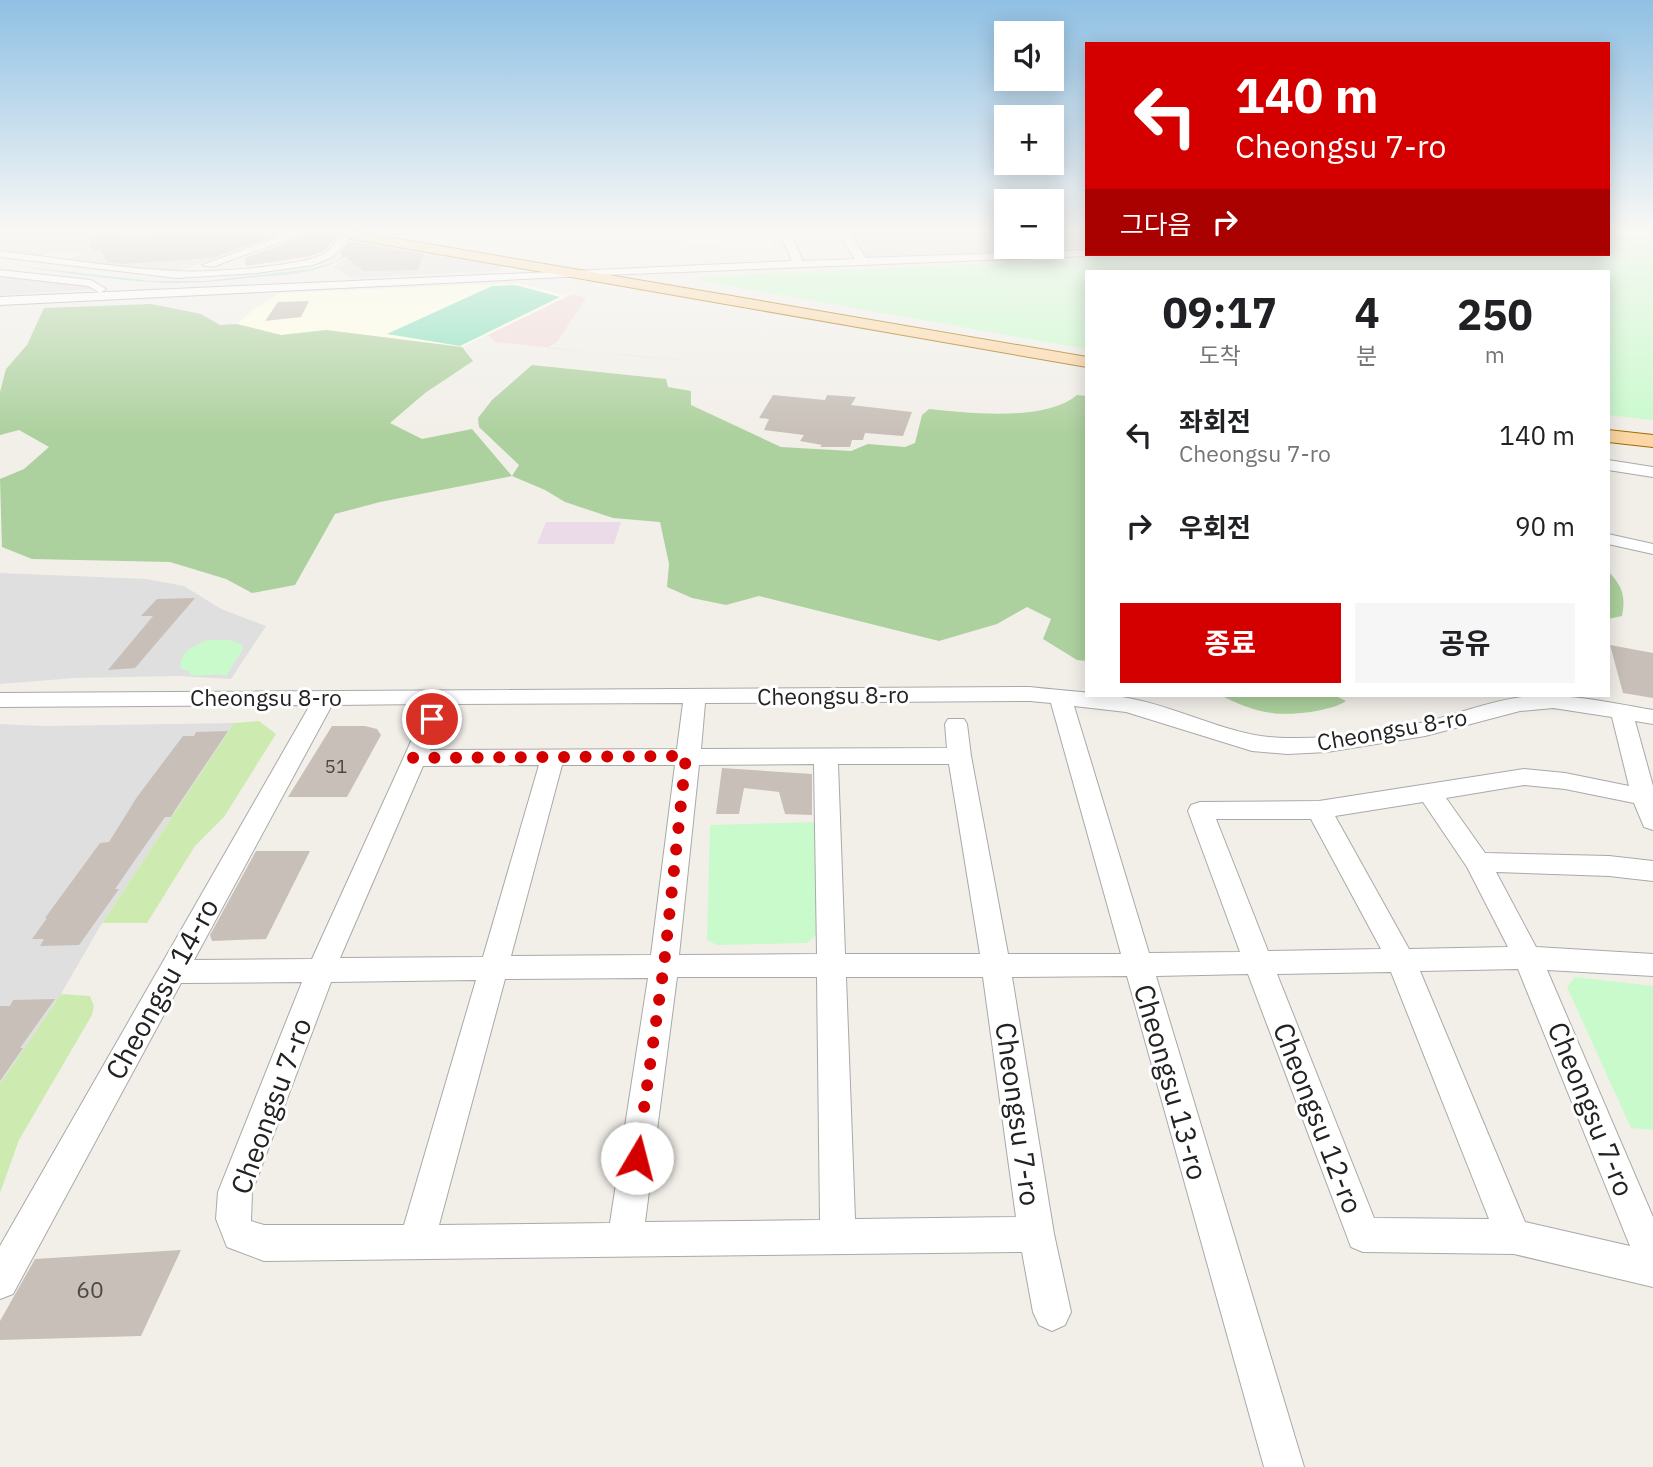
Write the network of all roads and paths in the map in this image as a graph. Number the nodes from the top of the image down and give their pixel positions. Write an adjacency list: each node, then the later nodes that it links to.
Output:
1 (67, 297): 4 (street)
2 (719, 297): 6 (main road)
3 (752, 297): 5 (main road)
4 (0, 301)
5 (1085, 355)
6 (1085, 362)
7 (1610, 428): 8 (main road)
8 (1653, 432)
9 (1610, 436): 10 (main road)
10 (1653, 441)
11 (1610, 465): 12 (street)
12 (1653, 472)
13 (1610, 540): 14 (street)
14 (1653, 549)
15 (1060, 695): 16 (street, Cheongsu 8-ro); 20 (street, Cheongsu 8-ro); 40 (street, Cheongsu 13-ro)
16 (695, 697): 18 (street, Cheongsu 8-ro); 24 (street)
17 (325, 698): 18 (street, Cheongsu 8-ro); 19 (street, Cheongsu 8-ro); 44 (street, Cheongsu 14-ro)
18 (441, 699): 27 (street, Cheongsu 7-ro)
19 (0, 700)
20 (1621, 710): 21 (street, Cheongsu 8-ro); 29 (street)
21 (1653, 717)
22 (956, 724): 25 (street, Cheongsu 7-ro)
23 (826, 755): 24 (street); 25 (street); 38 (street)
24 (686, 756): 26 (street); 37 (street)
25 (959, 756): 39 (street, Cheongsu 7-ro)
26 (553, 757): 27 (street); 42 (street)
27 (413, 758): 43 (street, Cheongsu 7-ro)
28 (1429, 792): 29 (street); 30 (street); 32 (street, Cheongsu 7-ro)
29 (1644, 797): 31 (street)
30 (1319, 810): 35 (street); 36 (street)
31 (1653, 821)
32 (1478, 862): 33 (street); 34 (street, Cheongsu 7-ro)
33 (1653, 872)
34 (1528, 958): 35 (street); 41 (street); 50 (street, Cheongsu 7-ro)
35 (1401, 960): 36 (street); 47 (street)
36 (1259, 961): 40 (street); 47 (street, Cheongsu 12-ro)
37 (664, 965): 38 (street); 42 (street); 48 (street)
38 (831, 965): 39 (street); 46 (street)
39 (996, 965): 40 (street); 45 (street, Cheongsu 7-ro)
40 (1136, 965): 54 (street, Cheongsu 13-ro)
41 (1653, 965)
42 (495, 967): 43 (street); 49 (street)
43 (322, 968): 44 (street); 49 (street, Cheongsu 7-ro)
44 (172, 972): 52 (street, Cheongsu 14-ro)
45 (1036, 1234): 46 (street, Cheongsu 7-ro); 53 (street)
46 (838, 1236): 48 (street, Cheongsu 7-ro)
47 (1514, 1237): 51 (street, Cheongsu 12-ro)
48 (625, 1240): 49 (street, Cheongsu 7-ro)
49 (417, 1243)
50 (1653, 1259)
51 (1653, 1269)
52 (0, 1281)
53 (1052, 1312)
54 (1284, 1467)

